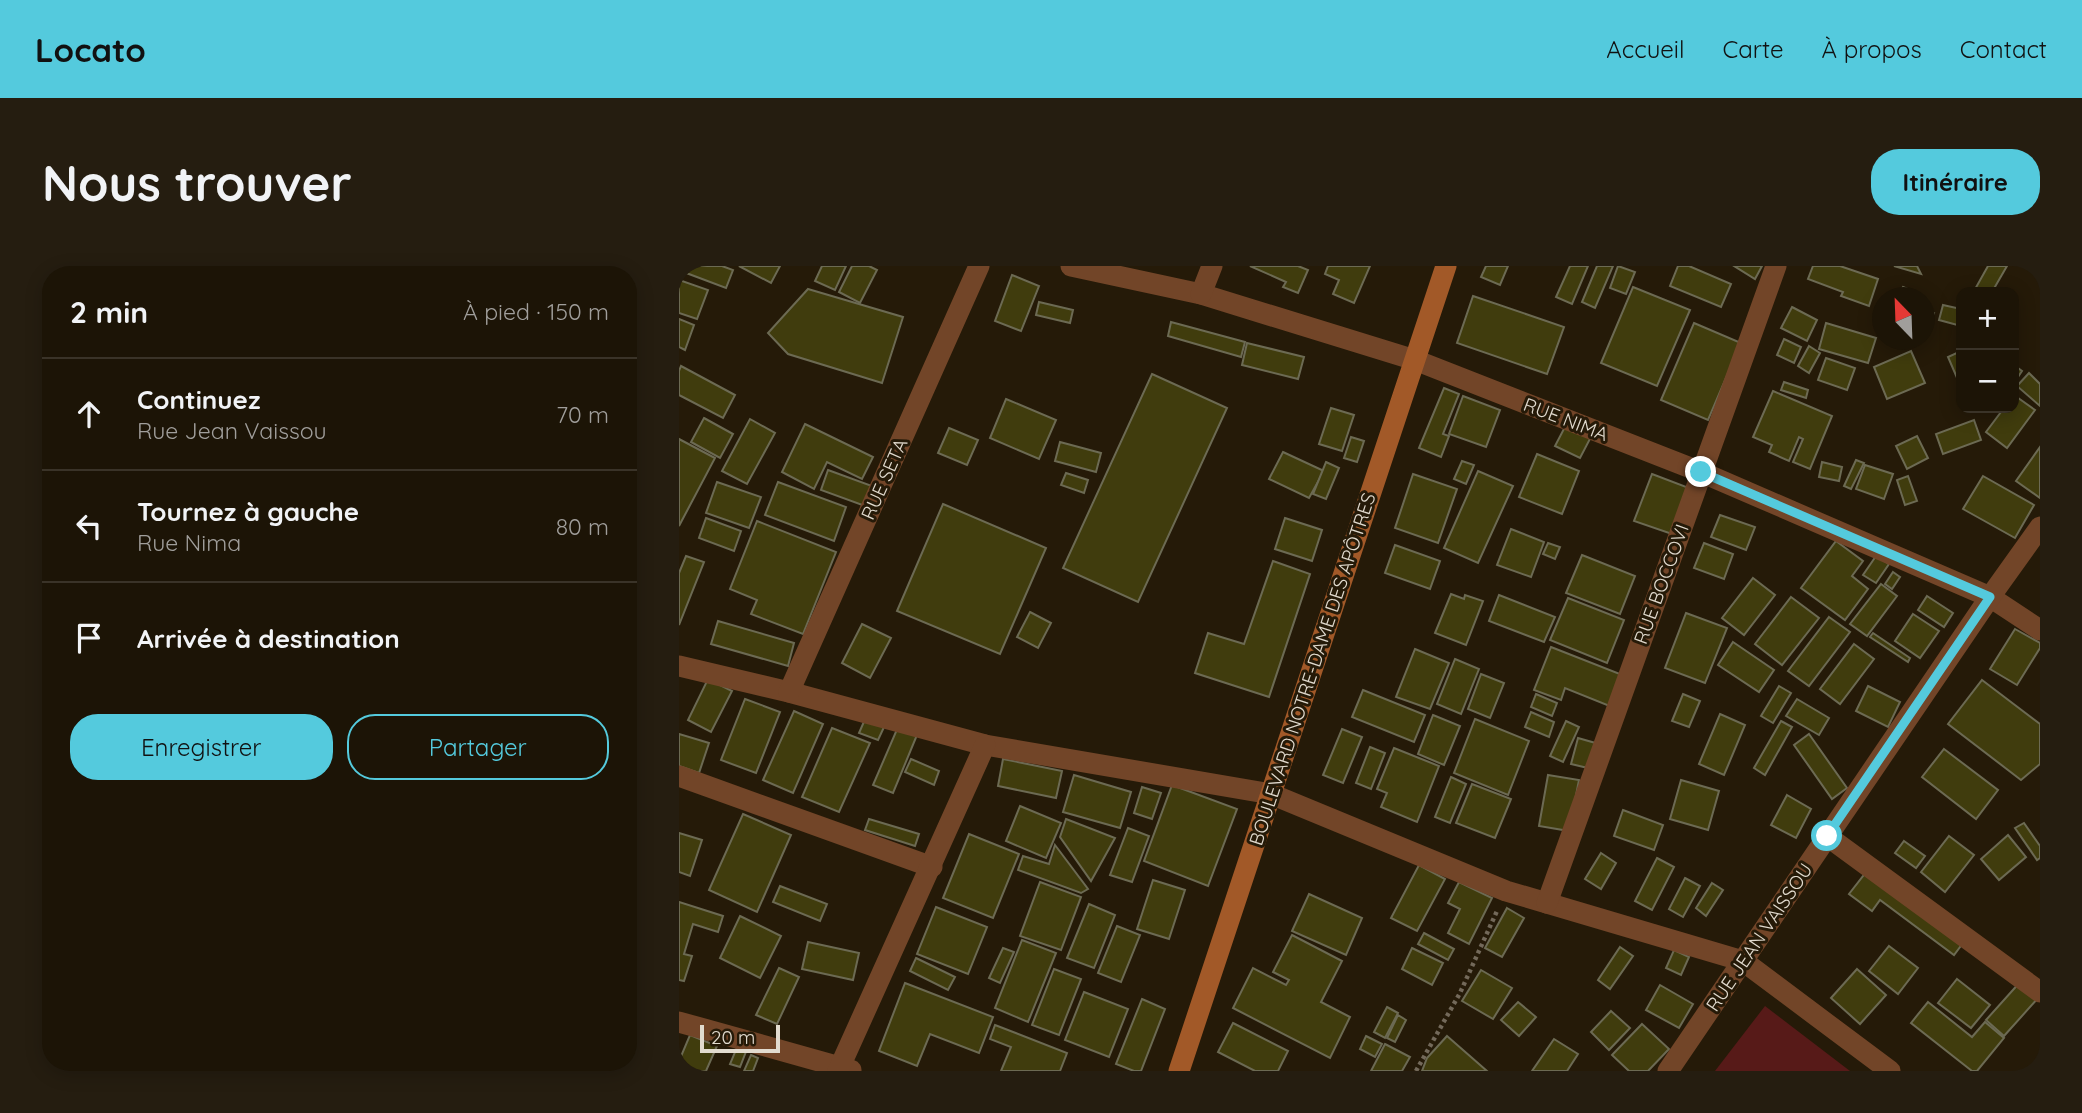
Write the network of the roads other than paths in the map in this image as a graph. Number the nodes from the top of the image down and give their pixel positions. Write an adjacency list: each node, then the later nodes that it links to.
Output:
1 (979, 266): 13 (street, RUE SETA)
2 (1071, 266): 6 (street, RUE NIMA)
3 (1212, 266): 6 (street)
4 (1446, 266): 7 (street, BOULEVARD NOTRE-DAME DES APÔTRES)
5 (1776, 266): 8 (street, RUE BOCCOVI)
6 (1201, 294): 7 (street, RUE NIMA)
7 (1415, 360): 8 (street, RUE NIMA); 16 (street, BOULEVARD NOTRE-DAME DES APÔTRES)
8 (1701, 472): 10 (street, RUE NIMA); 19 (street, RUE BOCCOVI)
9 (2040, 527): 10 (street, RUE JEAN VAISSOU)
10 (1990, 597): 11 (street, RUE NIMA); 17 (street, RUE JEAN VAISSOU)
11 (2040, 630)
12 (679, 666): 13 (street)
13 (789, 692): 14 (street)
14 (985, 745): 16 (street); 18 (street)
15 (679, 776): 18 (street)
16 (1271, 794): 19 (street); 24 (street, BOULEVARD NOTRE-DAME DES APÔTRES)
17 (1827, 836): 20 (street, RUE JEAN VAISSOU); 21 (street)
18 (932, 867): 23 (street)
19 (1547, 903): 20 (street)
20 (1743, 961): 25 (street, RUE JEAN VAISSOU); 26 (street)
21 (2040, 992)
22 (679, 1022): 23 (street)
23 (844, 1069)
24 (1179, 1071)
25 (1668, 1071)
26 (1890, 1071)

